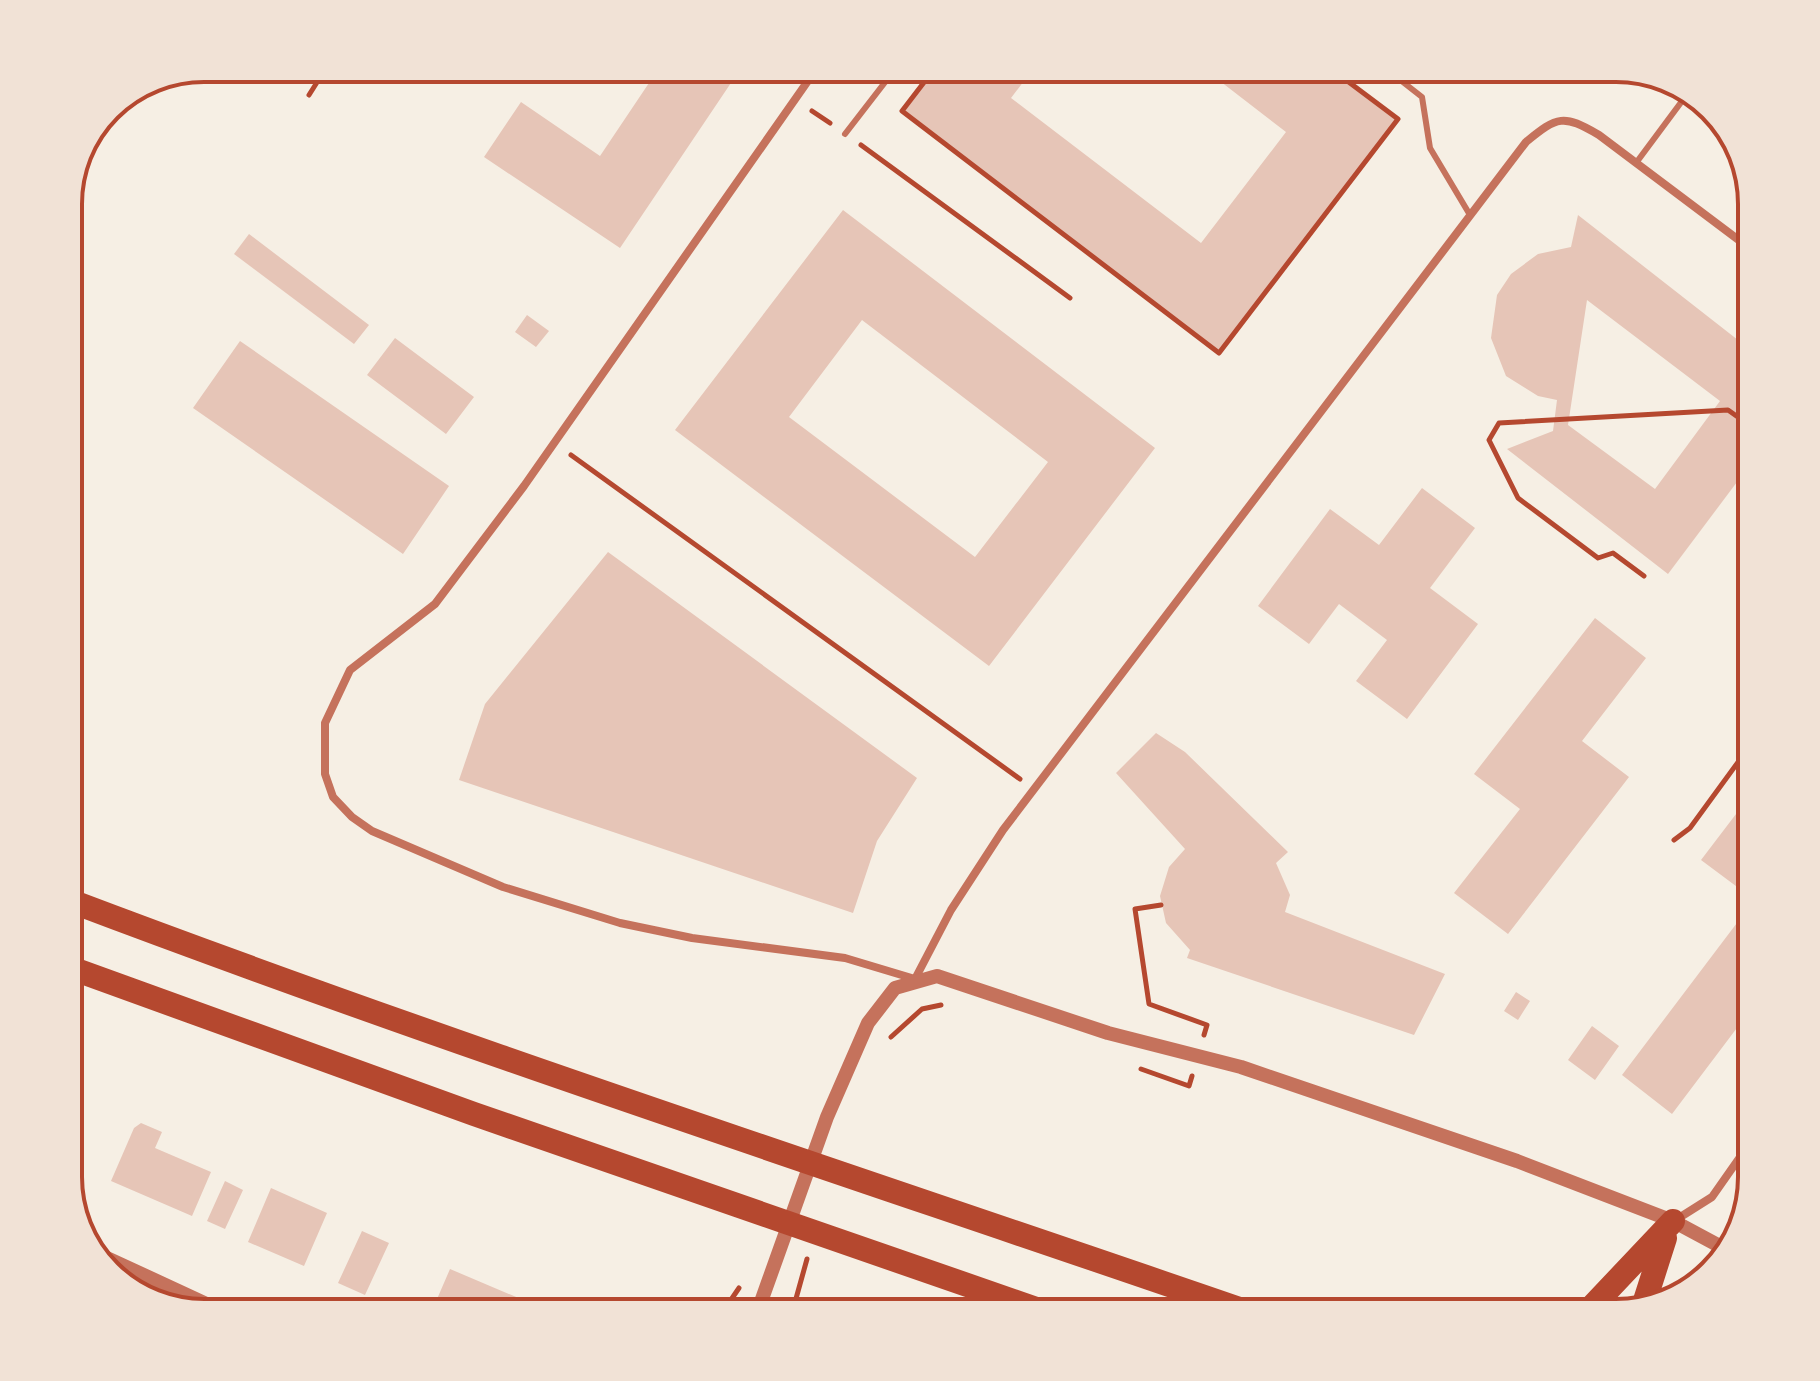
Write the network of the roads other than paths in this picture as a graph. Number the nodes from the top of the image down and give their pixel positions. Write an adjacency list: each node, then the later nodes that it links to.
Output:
1 (808, 82): 11 (street)
2 (885, 82): 5 (lane)
3 (1403, 82): 7 (lane)
4 (1681, 102): 6 (lane)
5 (845, 134)
6 (1636, 163): 7 (street); 8 (street)
7 (1470, 215): 11 (street)
8 (1738, 240)
9 (82, 905): 22 (highway)
10 (82, 972): 16 (highway)
11 (915, 979): 13 (street); 19 (street)
12 (1738, 1160): 13 (street)
13 (1673, 1221): 14 (street); 17 (highway); 23 (highway)
14 (1717, 1245)
15 (118, 1263): 18 (street)
16 (943, 1277): 20 (highway); 21 (highway)
17 (1646, 1295)
18 (194, 1298)
19 (762, 1299)
20 (979, 1299)
21 (1007, 1299)
22 (1210, 1299)
23 (1599, 1299)

